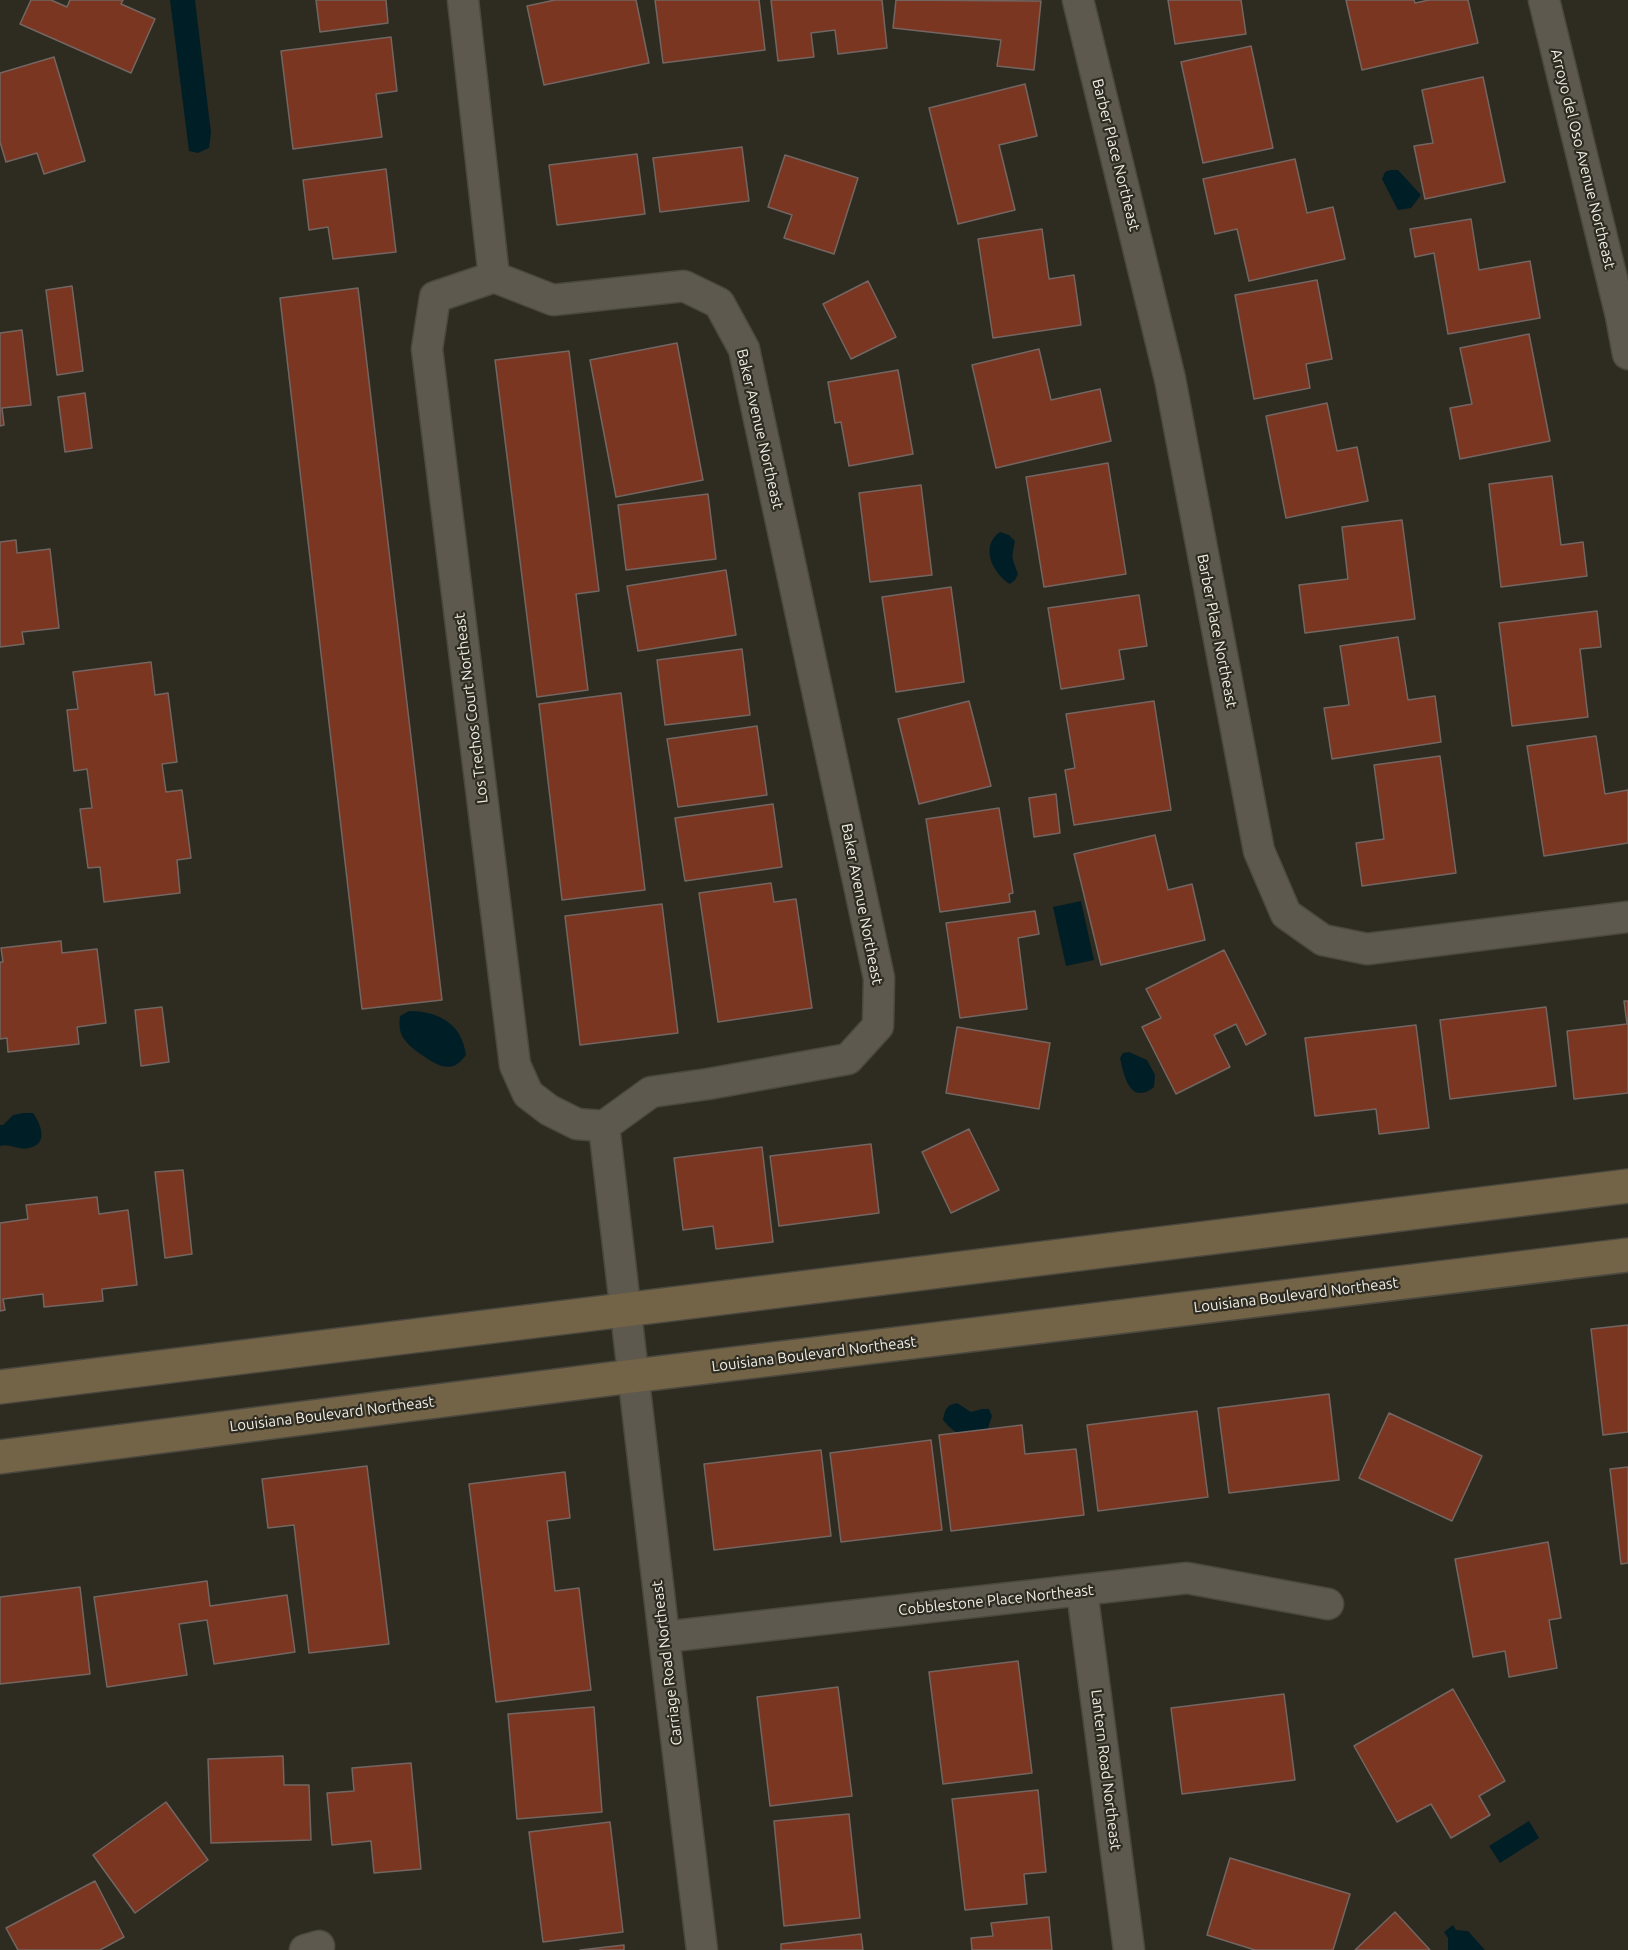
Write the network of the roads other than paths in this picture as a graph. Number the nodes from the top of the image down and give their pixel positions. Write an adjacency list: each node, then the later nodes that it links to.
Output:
1 (463, 0): 4 (street)
2 (1078, 0): 6 (street, Barber Place Northeast)
3 (1544, 0): 5 (street, Arroyo del Oso Avenue Northeast)
4 (494, 277): 7 (street, Los Trechos Court Northeast); 7 (street, Baker Avenue Northeast)
5 (1628, 354)
6 (1628, 917)
7 (604, 1126): 10 (street)
8 (1628, 1186): 10 (street)
9 (1628, 1255): 11 (street, Louisiana Boulevard Northeast)
10 (626, 1309): 11 (street, Carriage Road Northeast); 12 (street)
11 (633, 1376): 13 (street, Louisiana Boulevard Northeast); 16 (street, Carriage Road Northeast)
12 (0, 1387)
13 (0, 1456)
14 (1082, 1591): 15 (street, Cobblestone Place Northeast); 16 (street, Cobblestone Place Northeast); 18 (street, Lantern Road Northeast)
15 (1328, 1604)
16 (664, 1637): 17 (street, Carriage Road Northeast)
17 (702, 1950)
18 (1129, 1950)

